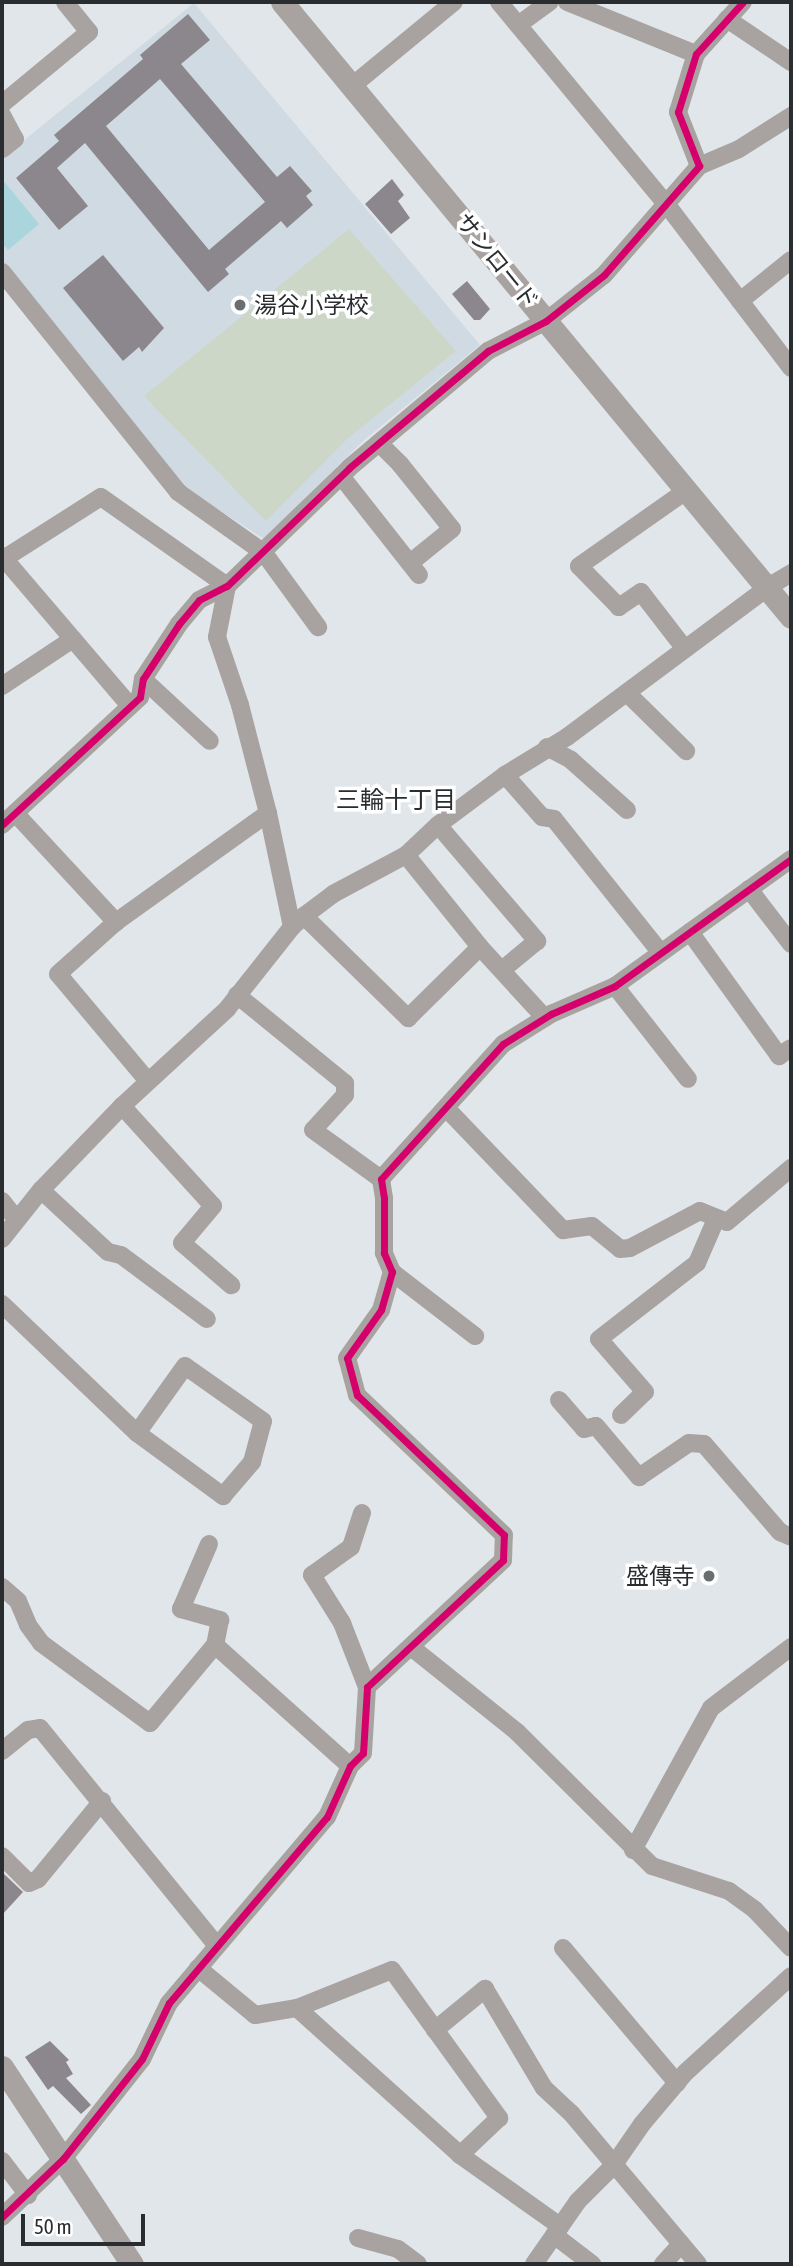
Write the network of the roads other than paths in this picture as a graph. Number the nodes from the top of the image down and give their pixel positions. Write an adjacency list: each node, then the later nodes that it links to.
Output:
1 (65, 2): 13 (street)
2 (282, 2): 12 (street, サンロード)
3 (454, 2): 12 (street)
4 (499, 2): 9 (street)
5 (550, 2): 9 (street)
6 (567, 2): 10 (street)
7 (743, 2): 8 (street)
8 (727, 19): 10 (street); 11 (street)
9 (518, 25): 18 (street)
10 (696, 54): 17 (street)
11 (791, 62)
12 (352, 86): 22 (street, サンロード)
13 (2, 104)
14 (2, 116): 16 (street)
15 (791, 116): 17 (street)
16 (2, 149)
17 (699, 166): 18 (street)
18 (667, 205): 21 (street); 22 (street)
19 (791, 260): 21 (street)
20 (2, 272): 27 (street)
21 (740, 301): 23 (street)
22 (546, 321): 24 (street); 26 (street, サンロード)
23 (791, 368)
24 (379, 443): 25 (street); 25 (street)
25 (341, 475): 27 (street)
26 (687, 490): 31 (street, サンロード); 35 (street)
27 (264, 553): 30 (street); 33 (street)
28 (3, 558): 30 (street); 34 (street)
29 (791, 573): 31 (street)
30 (227, 586): 36 (street); 45 (street)
31 (768, 587): 32 (street, サンロード); 35 (street)
32 (791, 617)
33 (318, 627)
34 (73, 639): 37 (street); 39 (street)
35 (685, 649): 38 (street)
36 (143, 679): 39 (street); 40 (street)
37 (2, 686)
38 (627, 693): 41 (street); 42 (street)
39 (130, 706): 46 (street)
40 (210, 741)
41 (547, 747): 43 (street); 44 (street)
42 (686, 751)
43 (505, 775): 47 (street); 56 (street)
44 (627, 810)
45 (268, 813): 51 (street); 52 (street)
46 (9, 819): 52 (street)
47 (438, 825): 48 (street); 57 (street)
48 (405, 855): 51 (street); 55 (street)
49 (791, 859): 50 (street)
50 (749, 889): 53 (street); 54 (street)
51 (298, 921): 55 (street); 59 (street)
52 (116, 922): 63 (street)
53 (690, 932): 56 (street); 61 (street)
54 (791, 944)
55 (480, 947): 57 (street)
56 (661, 953): 58 (street)
57 (502, 970): 60 (street)
58 (615, 986): 60 (street); 62 (street)
59 (237, 995): 63 (street); 67 (street)
60 (545, 1018): 65 (street)
61 (791, 1048)
62 (688, 1079)
63 (147, 1080): 64 (street)
64 (122, 1106): 68 (street); 74 (street)
65 (447, 1109): 67 (street); 71 (street)
66 (791, 1168): 71 (street)
67 (381, 1179): 73 (street)
68 (41, 1190): 70 (street); 76 (street)
69 (2, 1201): 70 (street)
70 (16, 1219): 72 (street)
71 (716, 1219): 79 (street)
72 (2, 1240)
73 (392, 1272): 77 (street); 86 (street)
74 (231, 1285)
75 (2, 1304): 80 (street)
76 (207, 1319)
77 (475, 1336)
78 (559, 1400): 82 (street)
79 (621, 1415)
80 (136, 1433): 80 (street)
81 (362, 1513): 88 (street)
82 (791, 1537)
83 (209, 1544): 85 (street)
84 (2, 1587): 85 (street)
85 (215, 1645): 90 (street)
86 (411, 1647): 88 (street); 92 (street)
87 (791, 1647): 92 (street)
88 (367, 1687): 90 (street)
89 (2, 1751): 91 (street)
90 (350, 1766): 94 (street)
91 (102, 1801): 93 (street); 94 (street)
92 (634, 1850): 96 (street)
93 (2, 1856)
94 (217, 1946): 97 (street)
95 (563, 1948): 102 (street)
96 (791, 1948)
97 (198, 1968): 99 (street); 104 (street)
98 (791, 1976): 102 (street)
99 (297, 2008): 100 (street); 103 (street)
100 (435, 2030): 103 (street); 106 (street)
101 (2, 2067): 104 (street)
102 (677, 2082): 106 (street)
103 (460, 2155): 109 (street)
104 (63, 2159): 107 (street); 112 (street)
105 (2, 2161): 107 (street)
106 (613, 2166): 109 (street); 111 (street)
107 (27, 2195): 108 (street)
108 (2, 2217)
109 (557, 2231): 114 (street); 115 (street)
110 (358, 2238): 113 (street)
111 (681, 2244): 116 (street); 117 (street)
112 (132, 2264)
113 (418, 2264)
114 (534, 2264)
115 (592, 2264)
116 (663, 2264)
117 (698, 2264)

